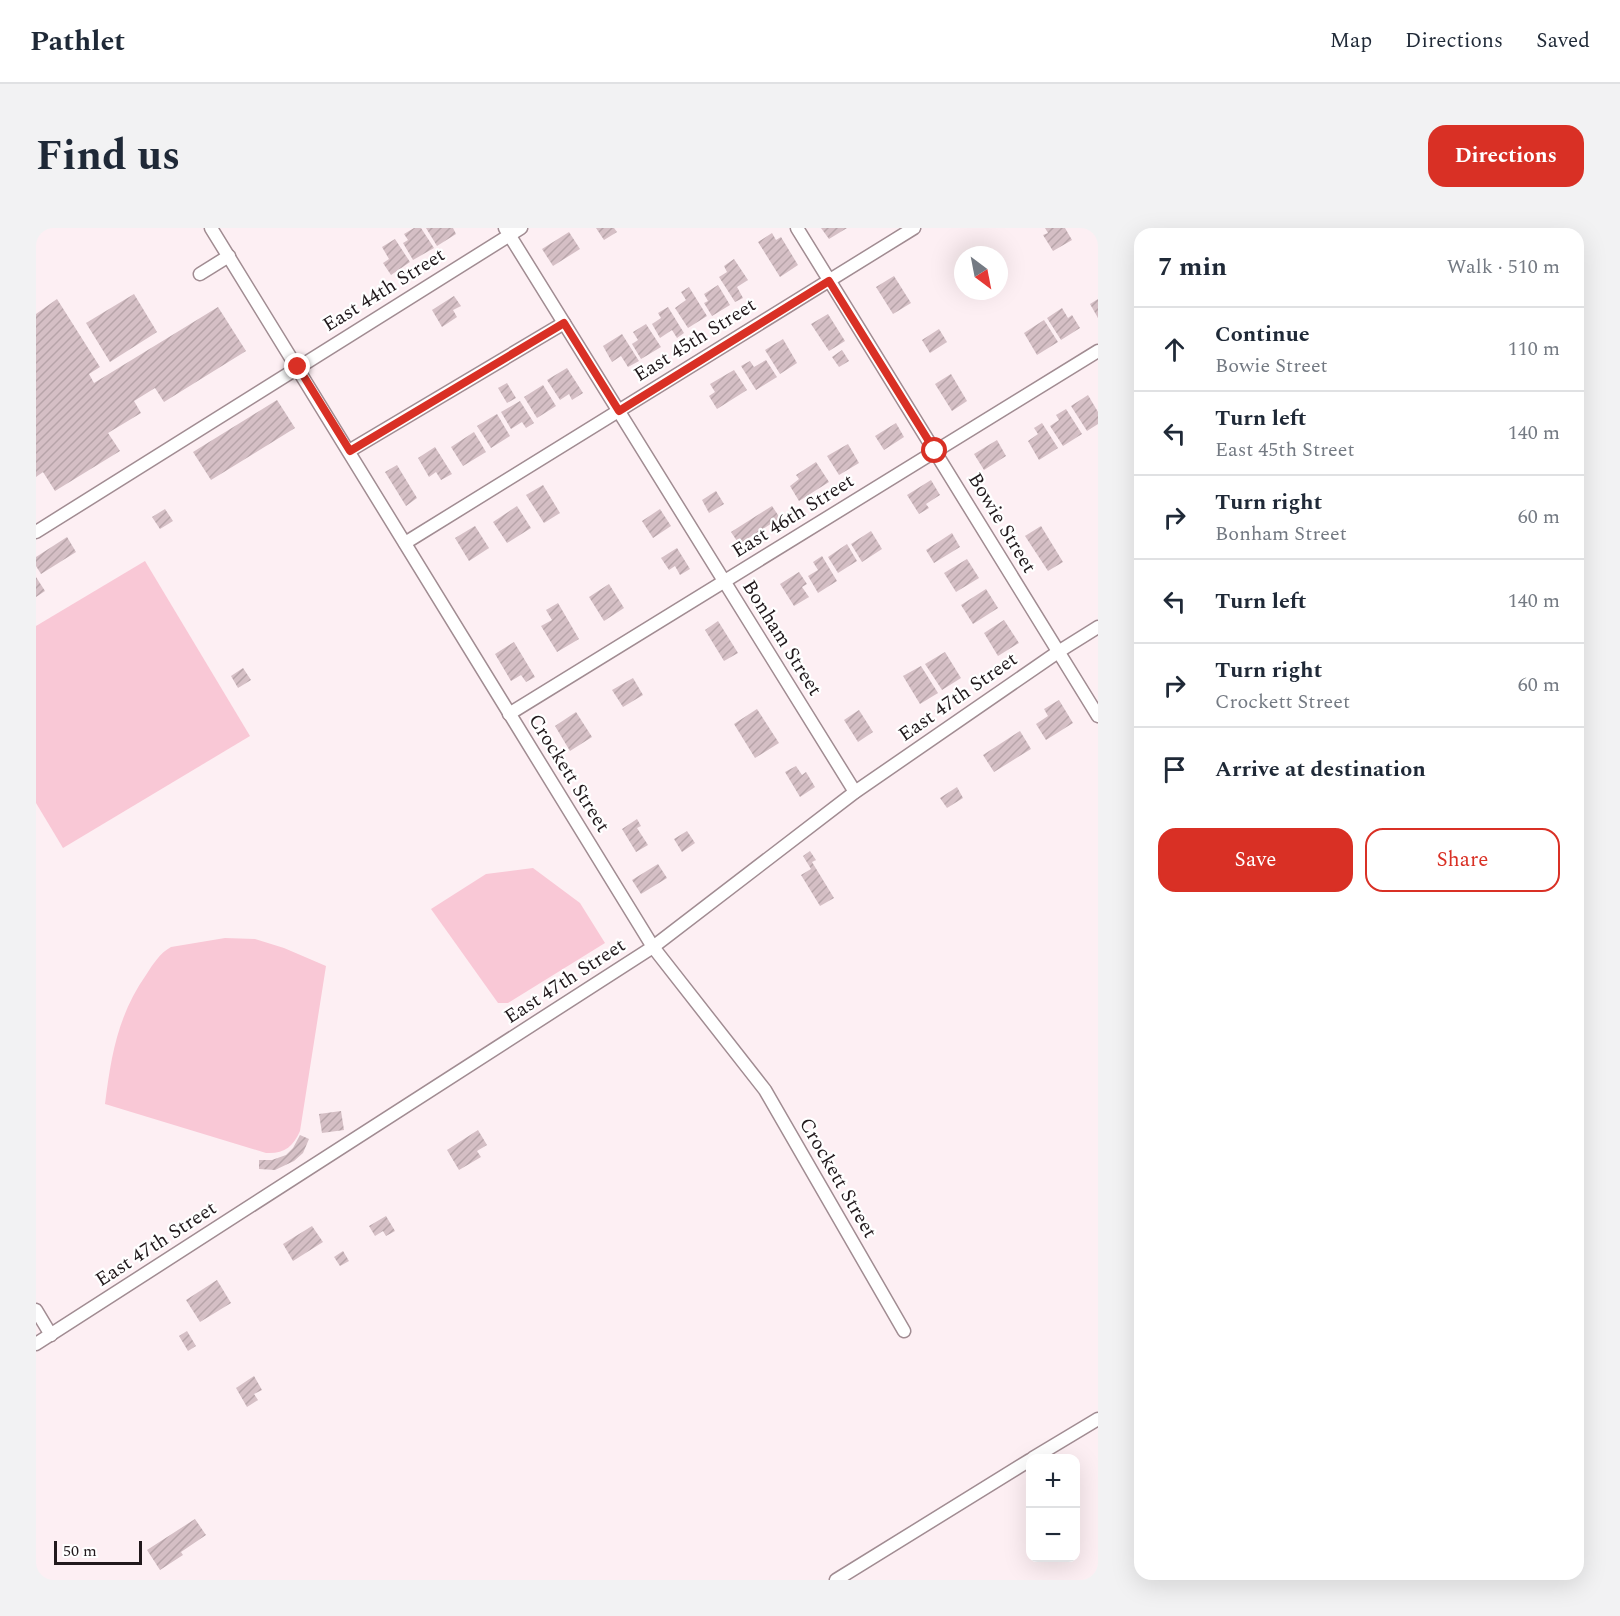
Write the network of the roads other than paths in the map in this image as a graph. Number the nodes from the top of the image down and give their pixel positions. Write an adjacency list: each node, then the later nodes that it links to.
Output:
1 (212, 228): 6 (street, Crockett Street)
2 (521, 228): 5 (street, East 44th Street)
3 (797, 228): 8 (street, Bowie Street)
4 (914, 228): 8 (street, East 45th Street)
5 (507, 231): 9 (street, Bonham Street); 11 (street, East 44th Street)
6 (229, 256): 7 (street); 11 (street, Crockett Street)
7 (200, 274)
8 (829, 281): 12 (street, East 45th Street); 14 (street, Bowie Street)
9 (564, 323): 12 (street, Bonham Street); 13 (street)
10 (1098, 351): 14 (street, East 46th Street)
11 (298, 367): 13 (street, Crockett Street); 15 (street, East 44th Street)
12 (619, 411): 16 (street, East 45th Street); 17 (street, Bonham Street)
13 (350, 451): 16 (street, Crockett Street)
14 (935, 451): 17 (street, East 46th Street); 19 (street, Bowie Street)
15 (36, 532)
16 (405, 543): 20 (street, Crockett Street)
17 (724, 581): 20 (street, East 46th Street); 22 (street, Bonham Street)
18 (1098, 627): 19 (street, East 47th Street)
19 (1058, 652): 21 (street, Bowie Street); 22 (street, East 47th Street)
20 (509, 714): 23 (street, Crockett Street)
21 (1098, 716)
22 (855, 792): 23 (street, East 47th Street)
23 (653, 947): 25 (street, Crockett Street); 26 (street, East 47th Street)
24 (36, 1310): 26 (street)
25 (904, 1331)
26 (51, 1335): 27 (street, East 47th Street)
27 (36, 1344)
28 (1098, 1419): 29 (street)
29 (1040, 1454)
30 (1026, 1463): 31 (street)
31 (836, 1580)

